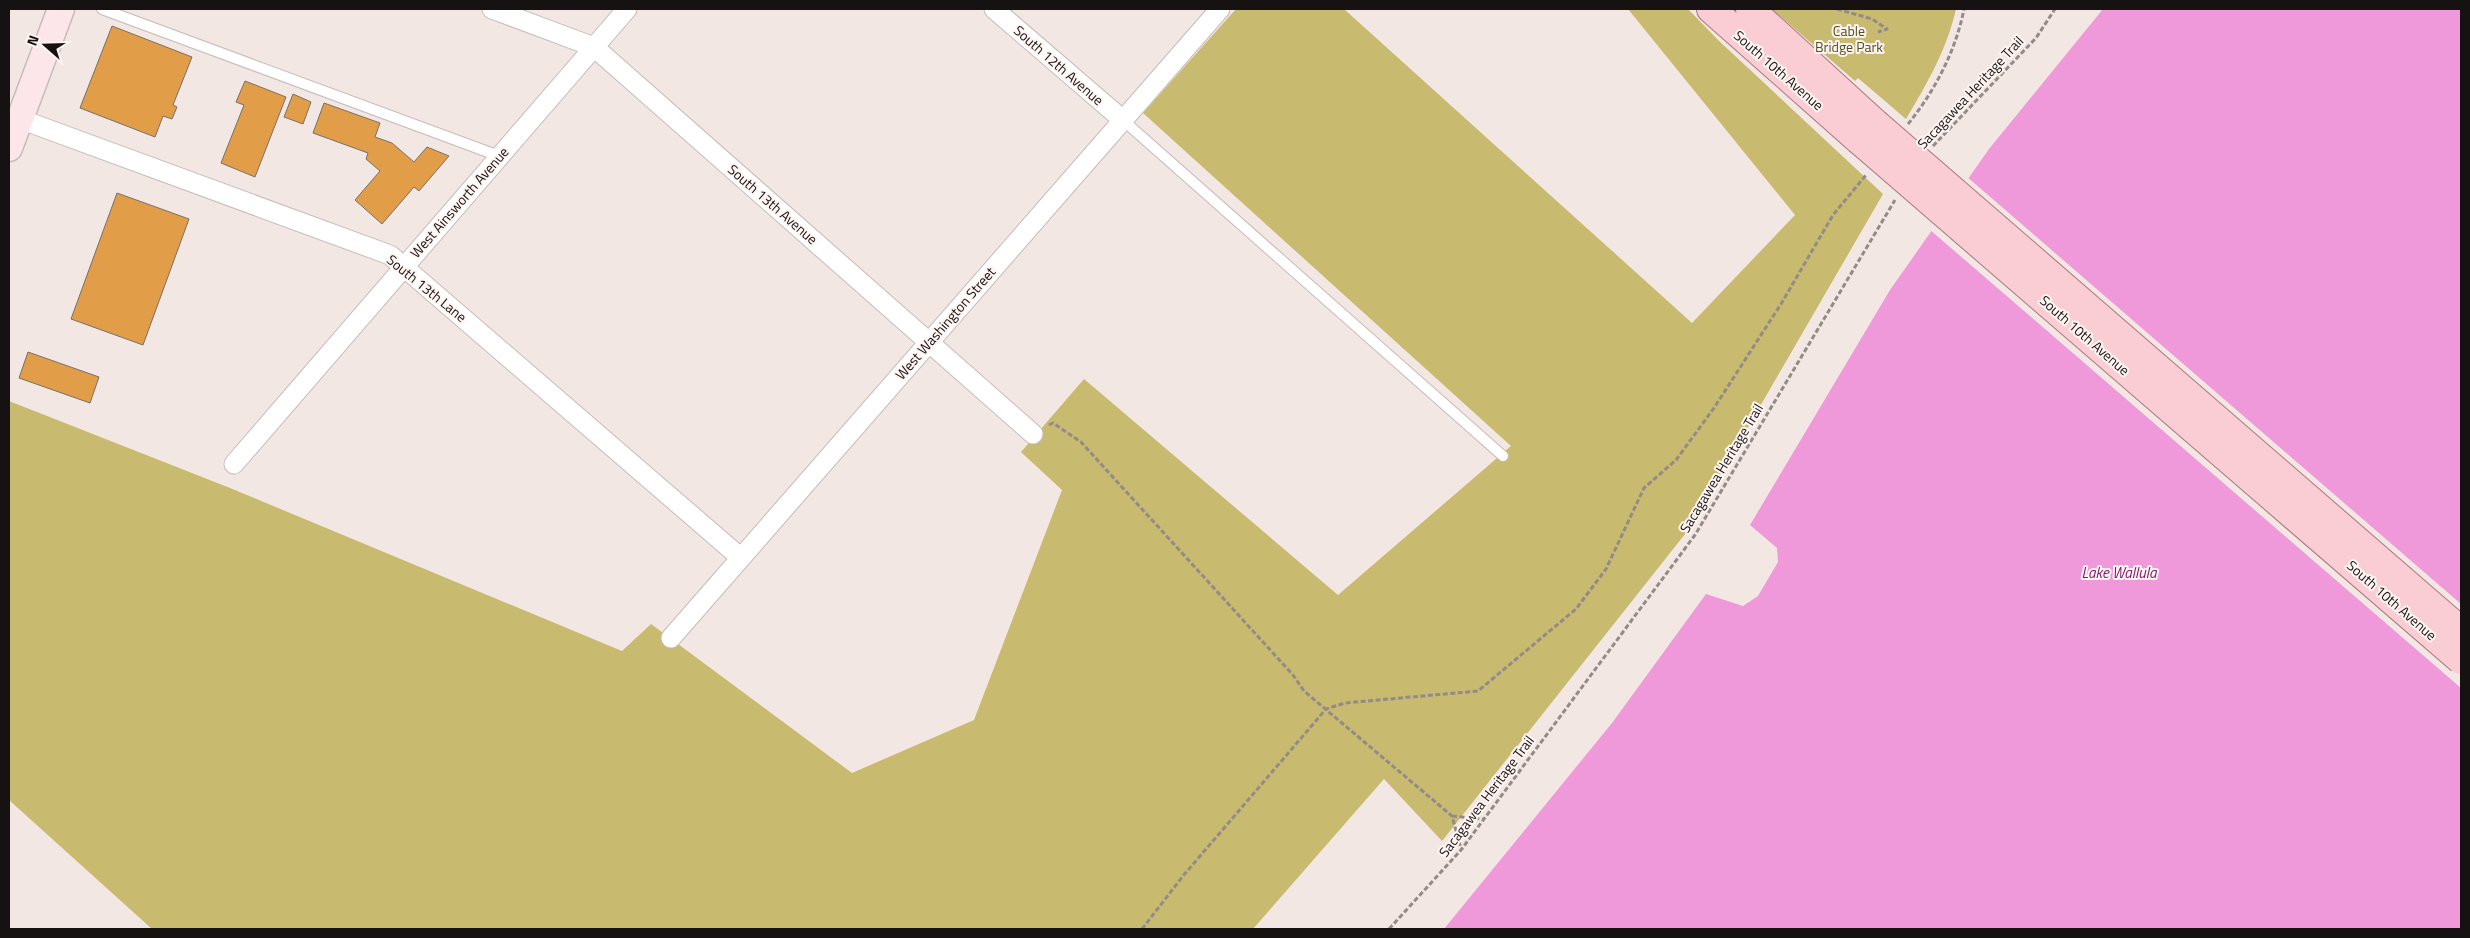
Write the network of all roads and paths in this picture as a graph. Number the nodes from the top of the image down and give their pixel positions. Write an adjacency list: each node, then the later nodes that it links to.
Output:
1 (61, 9): 14 (main road)
2 (102, 9): 20 (lane)
3 (492, 9): 13 (street, South 13th Avenue)
4 (627, 9): 13 (street, West Ainsworth Avenue)
5 (994, 9): 15 (street, South 12th Avenue)
6 (1220, 9): 15 (street, West Washington Street)
7 (1711, 9): 17 (main road, South 10th Avenue)
8 (1750, 9): 17 (main road, South 10th Avenue)
9 (1837, 9): 12 (path)
10 (1964, 9): 16 (path)
11 (2055, 9): 19 (path, Sacagawea Heritage Trail)
12 (1878, 32)
13 (594, 47): 20 (street, West Ainsworth Avenue); 24 (street, South 13th Avenue)
14 (20, 119): 18 (main road); 23 (street, South 13th Lane)
15 (1124, 121): 24 (street, West Washington Street); 26 (lane)
16 (1906, 126)
17 (1867, 131): 29 (main road, South 10th Avenue, bridge); 31 (main road, South 10th Avenue, bridge)
18 (9, 148)
19 (1930, 150)
20 (499, 156): 23 (street, West Ainsworth Avenue)
21 (1870, 170): 32 (path)
22 (1898, 195): 34 (path, Sacagawea Heritage Trail)
23 (404, 267): 27 (street, West Ainsworth Avenue); 28 (street, South 13th Lane)
24 (929, 341): 25 (street, South 13th Avenue); 28 (street, West Washington Street)
25 (1033, 434): 32 (path)
26 (1503, 456)
27 (234, 464)
28 (741, 558): 30 (street, West Washington Street)
29 (2461, 631)
30 (671, 638)
31 (2461, 660)
32 (1326, 709): 33 (path); 36 (path)
33 (1452, 816): 34 (path); 35 (path)
34 (1484, 819): 35 (path, Sacagawea Heritage Trail)
35 (1461, 850): 37 (path, Sacagawea Heritage Trail)
36 (1142, 929)
37 (1389, 929)

